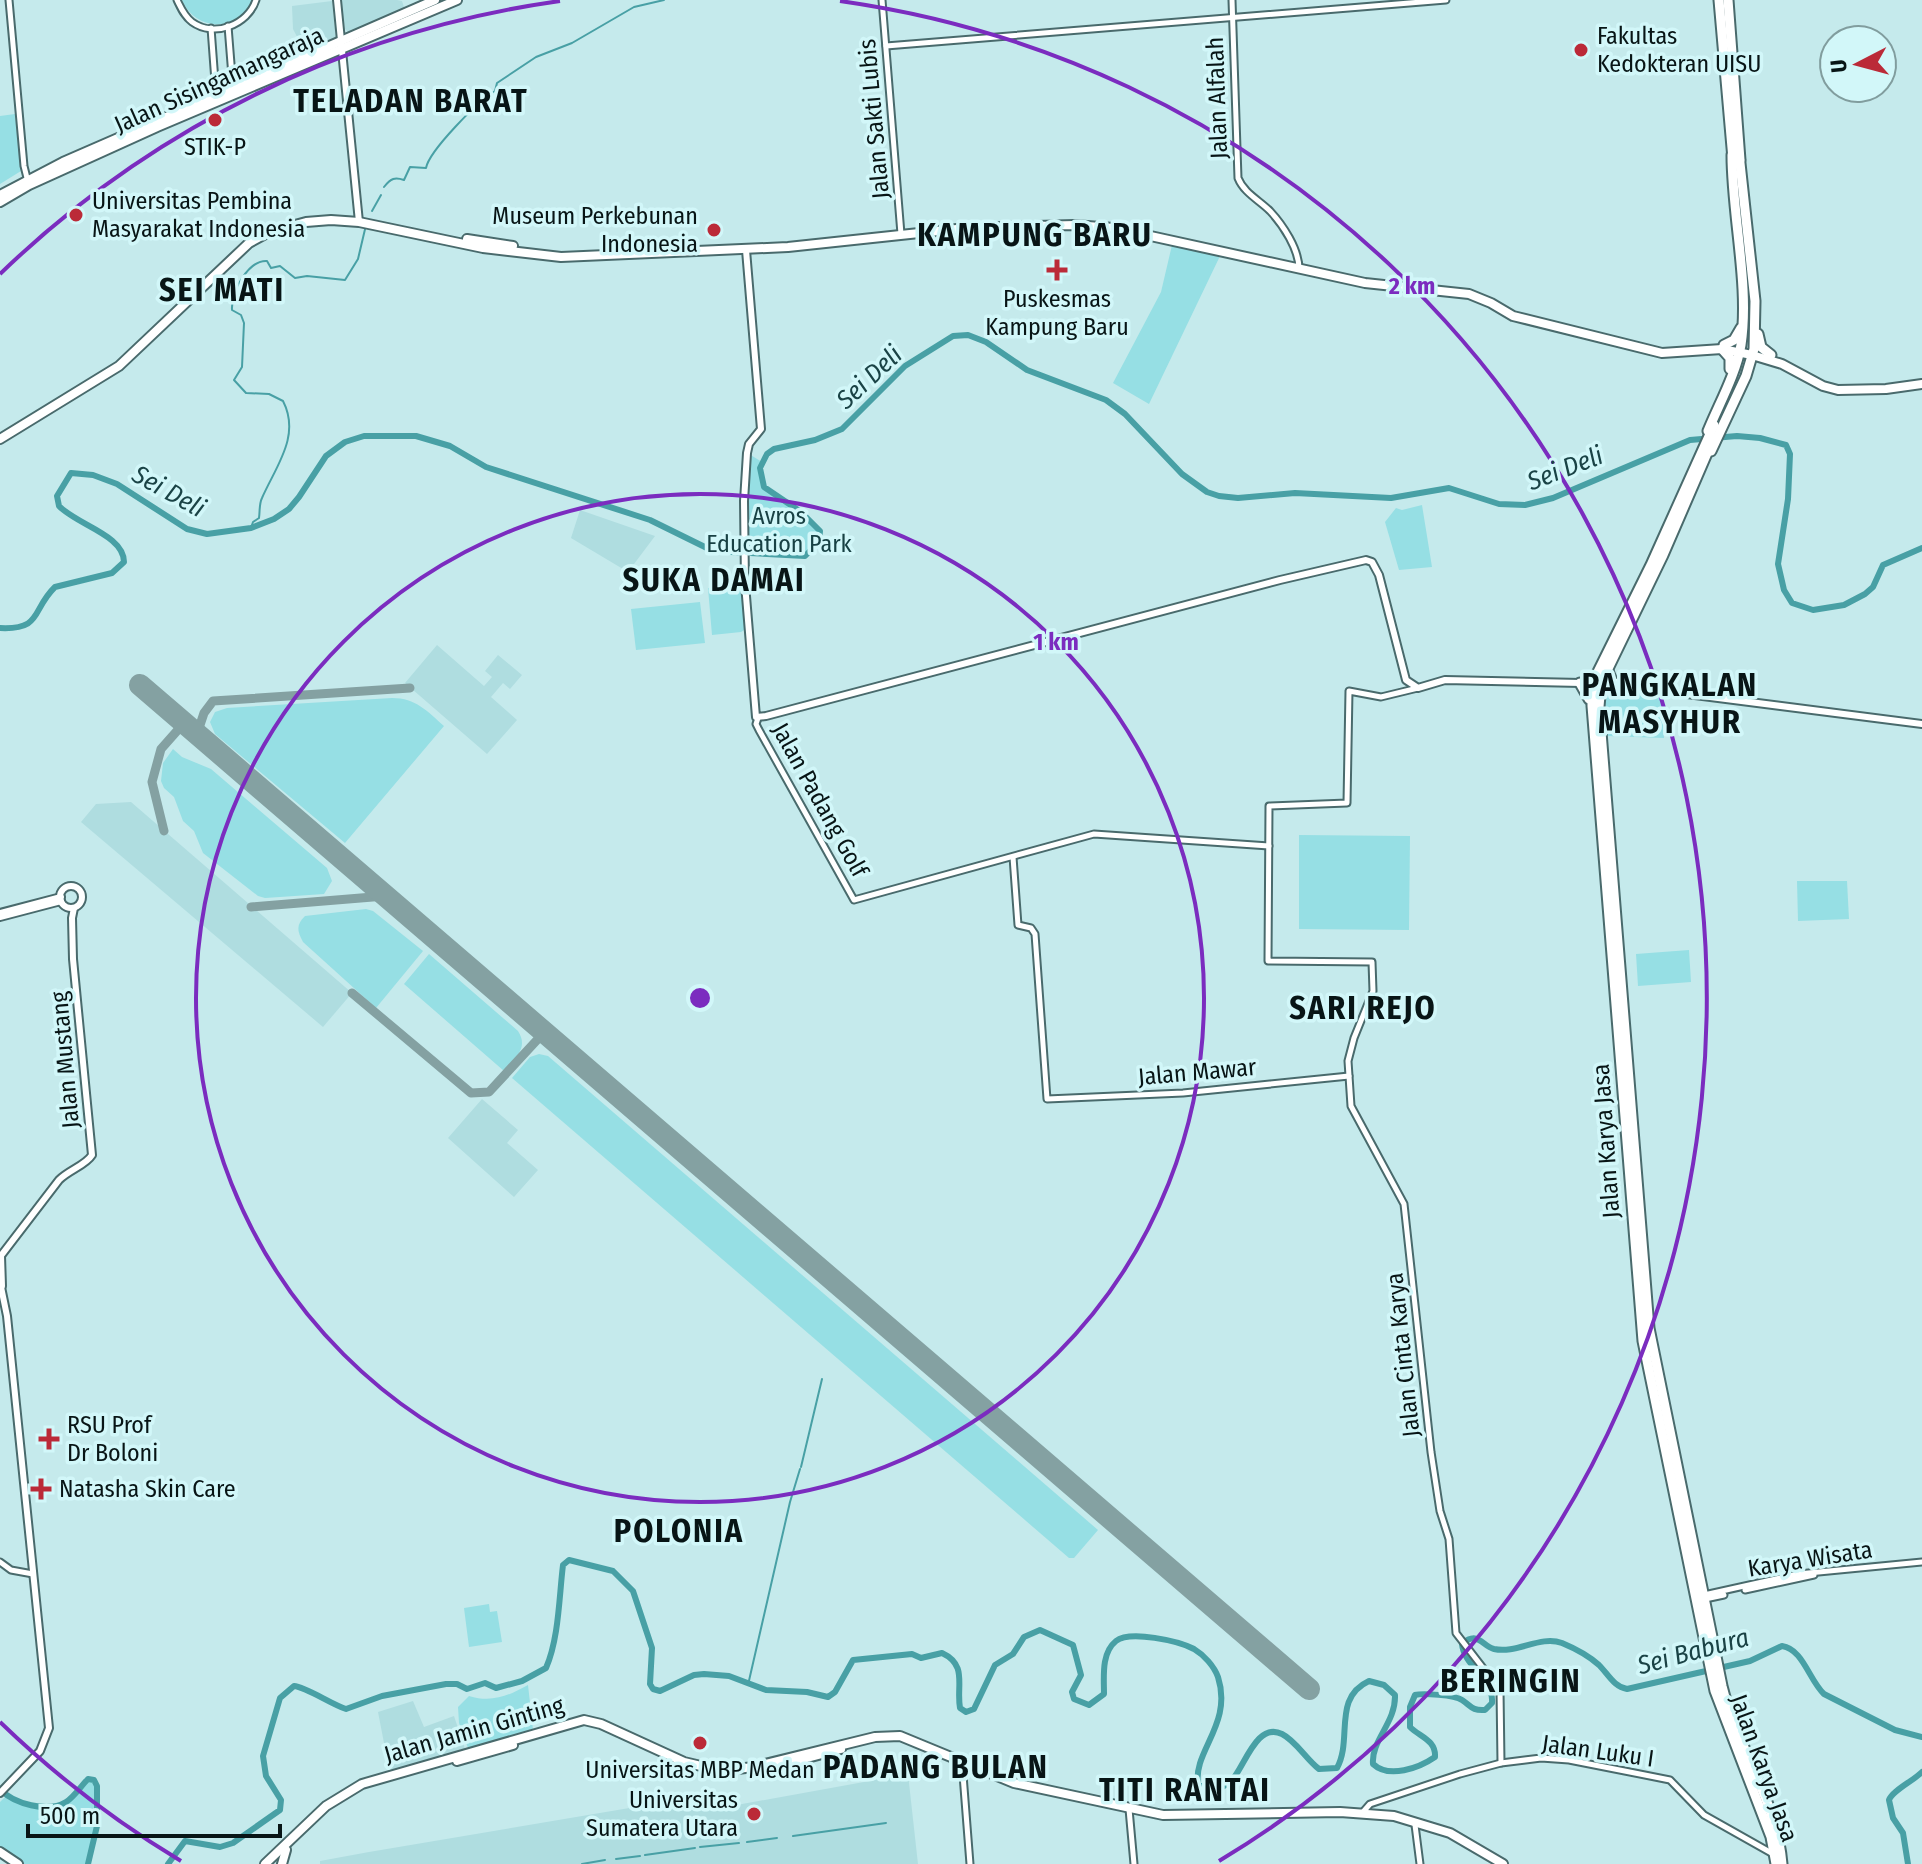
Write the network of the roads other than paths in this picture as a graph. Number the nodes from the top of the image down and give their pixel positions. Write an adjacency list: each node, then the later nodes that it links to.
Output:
1 (9, 0): 20 (street)
2 (177, 0): 14 (street)
3 (256, 0): 13 (street)
4 (337, 0): 15 (main road)
5 (435, 0): 15 (main road, Jalan Sisingamangaraja)
6 (457, 0): 15 (main road, Jalan Sisingamangaraja)
7 (882, 0): 16 (street, Jalan Sakti Lubis)
8 (1232, 0): 12 (street, Jalan Alfalah)
9 (1446, 0): 12 (street)
10 (1719, 0): 19 (highway)
11 (1728, 0): 19 (highway)
12 (1232, 17): 16 (street); 28 (street, Jalan Alfalah)
13 (228, 26): 14 (street); 17 (street)
14 (211, 28): 18 (street)
15 (342, 44): 17 (main road, Jalan Sisingamangaraja); 23 (main road)
16 (886, 46): 24 (street, Jalan Sakti Lubis)
17 (234, 91): 18 (main road, Jalan Sisingamangaraja)
18 (216, 99): 20 (main road, Jalan Sisingamangaraja)
19 (1736, 155): 27 (highway); 29 (highway); 30 (highway)
20 (28, 182): 21 (main road, Jalan Sisingamangaraja); 22 (main road, Jalan Sisingamangaraja)
21 (0, 195)
22 (0, 202)
23 (365, 221): 26 (main road); 39 (main road)
24 (901, 232): 25 (main road); 26 (main road); 28 (main road)
25 (746, 250): 26 (main road); 49 (main road, Jalan Padang Golf)
26 (642, 253)
27 (1746, 262)
28 (1299, 267): 31 (main road)
29 (1743, 311): 31 (highway); 32 (highway)
30 (1756, 323): 33 (highway); 34 (highway)
31 (1723, 347): 32 (main road); 36 (highway)
32 (1740, 349): 33 (main road); 36 (highway)
33 (1753, 352): 34 (main road); 35 (highway)
34 (1768, 357): 35 (highway); 37 (main road)
35 (1746, 376): 38 (highway)
36 (1727, 384): 38 (highway)
37 (1922, 384)
38 (1715, 429): 40 (highway, Jalan Karya Jasa)
39 (0, 436)
40 (1706, 448): 41 (highway, Jalan Karya Jasa); 41 (highway, Jalan Karya Jasa)
41 (1668, 534): 42 (highway, Jalan Karya Jasa)
42 (1603, 672): 44 (highway); 44 (highway, Jalan Karya Jasa); 45 (highway)
43 (1406, 680): 46 (main road); 47 (street); 49 (main road)
44 (1589, 684): 45 (main road); 46 (main road); 48 (highway); 48 (highway, Jalan Karya Jasa)
45 (1616, 686): 48 (highway); 50 (main road)
46 (1418, 688): 47 (street)
47 (1403, 693): 51 (street)
48 (1595, 702): 60 (highway, Jalan Karya Jasa)
49 (757, 717): 52 (street, Jalan Padang Golf)
50 (1922, 724)
51 (1269, 846): 52 (street); 57 (street, Jalan Cinta Karya)
52 (1013, 857): 57 (street, Jalan Mawar)
53 (62, 901): 54 (main road); 54 (main road); 55 (main road); 56 (main road, Jalan Mustang)
54 (74, 908): 56 (main road, Jalan Mustang)
55 (4, 914)
56 (73, 959): 58 (main road, Jalan Mustang)
57 (1349, 1076): 68 (street, Jalan Cinta Karya)
58 (0, 1256): 59 (main road)
59 (1, 1284): 63 (main road)
60 (1657, 1390): 64 (highway, Jalan Karya Jasa); 65 (highway, Jalan Karya Jasa)
61 (0, 1562): 63 (street)
62 (1922, 1563): 64 (street, Karya Wisata)
63 (33, 1572): 69 (main road)
64 (1705, 1597): 65 (highway, Jalan Karya Jasa)
65 (1714, 1660): 66 (highway, Jalan Karya Jasa)
66 (1722, 1703): 74 (highway, Jalan Karya Jasa); 74 (highway, Jalan Karya Jasa)
67 (961, 1763): 70 (main road, Jalan Jamin Ginting); 75 (main road, Jalan Jamin Ginting); 79 (street)
68 (1501, 1763): 71 (street, Jalan Luku I); 74 (street, Jalan Luku I)
69 (0, 1793)
70 (1129, 1811): 71 (main road, Jalan Jamin Ginting); 72 (main road, Jalan Jamin Ginting); 80 (street)
71 (1363, 1812): 83 (main road, Jalan Jamin Ginting)
72 (1415, 1825): 81 (street); 82 (main road, Jalan Jamin Ginting)
73 (0, 1855): 76 (main road); 77 (main road)
74 (1777, 1857)
75 (278, 1859): 78 (main road, Jalan Jamin Ginting)
76 (10, 1864)
77 (18, 1864)
78 (265, 1864)
79 (970, 1864)
80 (1134, 1864)
81 (1420, 1864)
82 (1494, 1864)
83 (1503, 1864)

